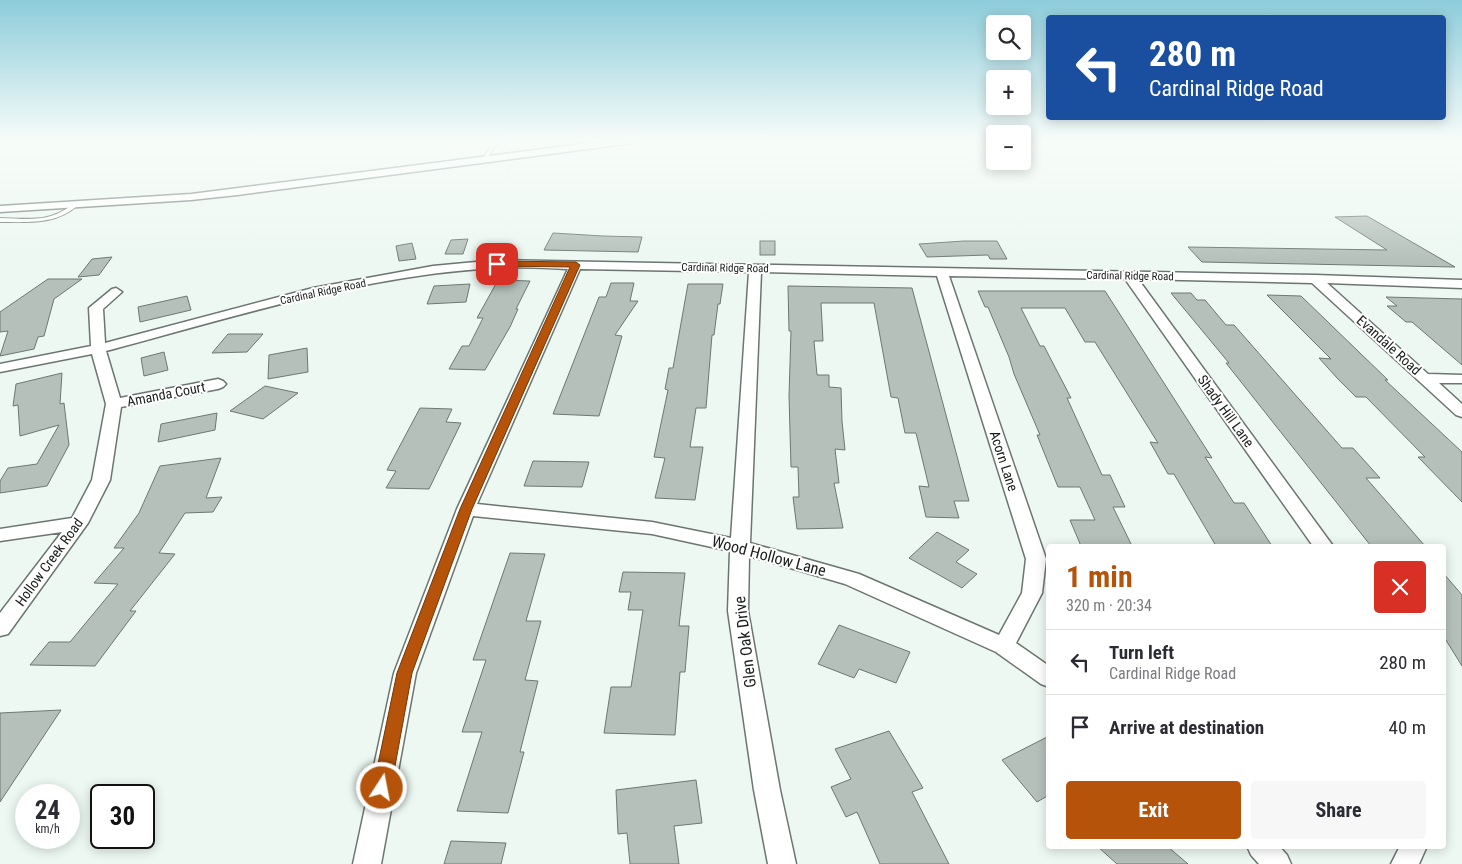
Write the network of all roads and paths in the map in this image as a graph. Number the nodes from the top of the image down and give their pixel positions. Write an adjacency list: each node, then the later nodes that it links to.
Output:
1 (322, 180): 2 (street)
2 (77, 204): 3 (street); 4 (lane)
3 (0, 209)
4 (0, 220)
5 (576, 265): 6 (street, Cardinal Ridge Road); 12 (street, Cardinal Ridge Road); 19 (street)
6 (755, 268): 7 (street, Cardinal Ridge Road); 23 (street, Glen Oak Drive)
7 (942, 272): 8 (street, Cardinal Ridge Road); 25 (street, Acorn Lane)
8 (1129, 276): 9 (street, Cardinal Ridge Road); 22 (street, Shady Hill Lane)
9 (1315, 279): 10 (street, Cardinal Ridge Road); 14 (street, Evandale Road)
10 (1462, 284)
11 (116, 292): 12 (street, Hollow Creek Road)
12 (98, 349): 13 (street, Cardinal Ridge Road); 17 (street, Hollow Creek Road)
13 (0, 368)
14 (1425, 378): 15 (street); 18 (street, Evandale Road)
15 (1462, 379)
16 (218, 384): 17 (street, Amanda Court)
17 (114, 404): 20 (street, Hollow Creek Road)
18 (1462, 412)
19 (466, 509): 23 (street, Wood Hollow Lane); 29 (street)
20 (79, 523): 21 (street); 24 (street, Hollow Creek Road)
21 (0, 535)
22 (1322, 544)
23 (740, 547): 25 (street, Wood Hollow Lane); 30 (street, Glen Oak Drive)
24 (0, 628)
25 (1004, 646): 26 (street, Wood Hollow Lane)
26 (1046, 676)
27 (1263, 849): 31 (street)
28 (1412, 849): 32 (street)
29 (367, 864)
30 (782, 864)
31 (1277, 864)
32 (1405, 864)

